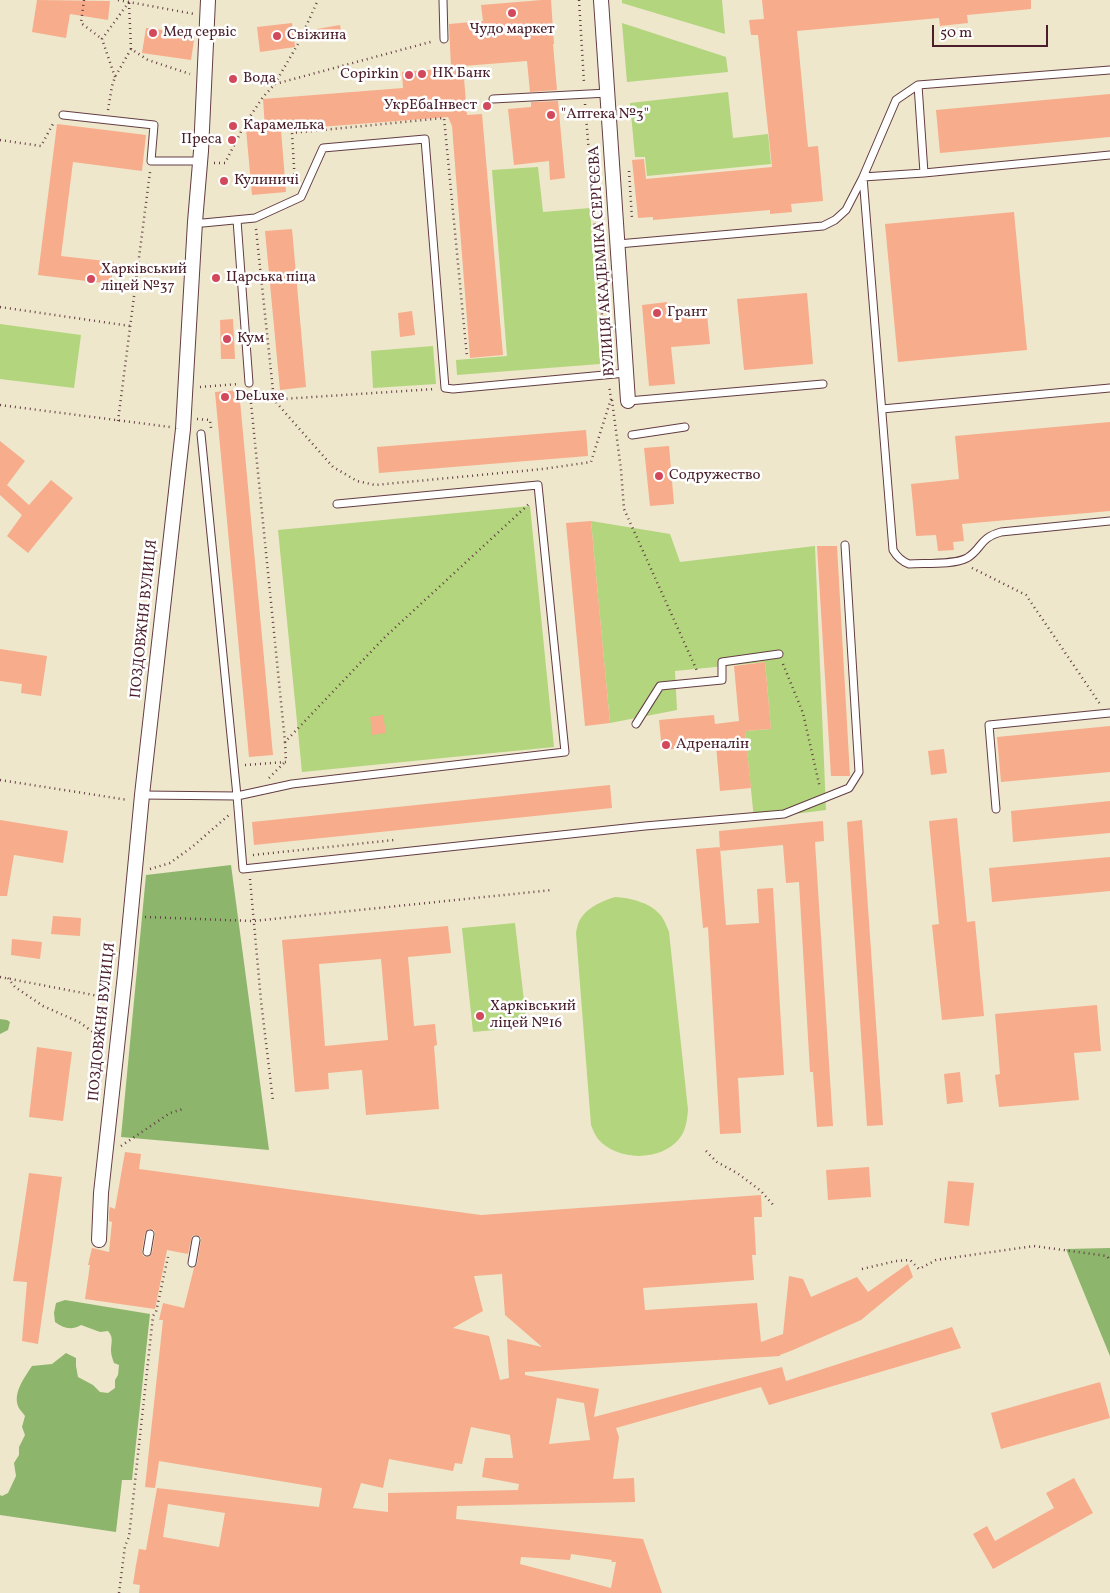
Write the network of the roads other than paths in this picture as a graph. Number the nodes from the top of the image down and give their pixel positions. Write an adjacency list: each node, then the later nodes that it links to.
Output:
1 (208, 0): 11 (street, ПОЗДОВЖНЯ ВУЛИЦЯ)
2 (443, 0): 4 (lane)
3 (601, 0): 7 (street, ВУЛИЦЯ АКАДЕМІКА СЕРГЄЄВА)
4 (444, 39)
5 (1110, 70): 6 (lane)
6 (918, 85): 12 (lane); 13 (lane)
7 (608, 93): 8 (lane); 16 (street, ВУЛИЦЯ АКАДЕМІКА СЕРГЄЄВА)
8 (493, 100)
9 (63, 115): 11 (lane)
10 (1110, 156): 12 (lane)
11 (200, 161): 15 (street, ПОЗДОВЖНЯ ВУЛИЦЯ)
12 (924, 173): 13 (lane)
13 (863, 177): 16 (lane); 22 (lane)
14 (237, 220): 15 (lane); 17 (lane); 18 (lane)
15 (195, 222): 32 (street, ПОЗДОВЖНЯ ВУЛИЦЯ)
16 (618, 244): 17 (street, ВУЛИЦЯ АКАДЕМІКА СЕРГЄЄВА)
17 (626, 373): 21 (street, ВУЛИЦЯ АКАДЕМІКА СЕРГЄЄВА)
18 (249, 383)
19 (823, 384): 21 (lane)
20 (1110, 388): 22 (lane)
21 (628, 401)
22 (882, 409): 27 (lane)
23 (685, 427): 25 (lane)
24 (200, 434): 33 (lane)
25 (632, 435)
26 (337, 504): 33 (lane)
27 (1110, 521)
28 (844, 545): 33 (lane)
29 (779, 654): 31 (lane)
30 (1108, 713): 34 (lane)
31 (636, 724)
32 (142, 795): 33 (lane); 36 (street, ПОЗДОВЖНЯ ВУЛИЦЯ)
33 (237, 796)
34 (996, 809)
35 (150, 1234): 38 (lane)
36 (99, 1240)
37 (196, 1240): 39 (lane)
38 (147, 1252)
39 (192, 1262)

